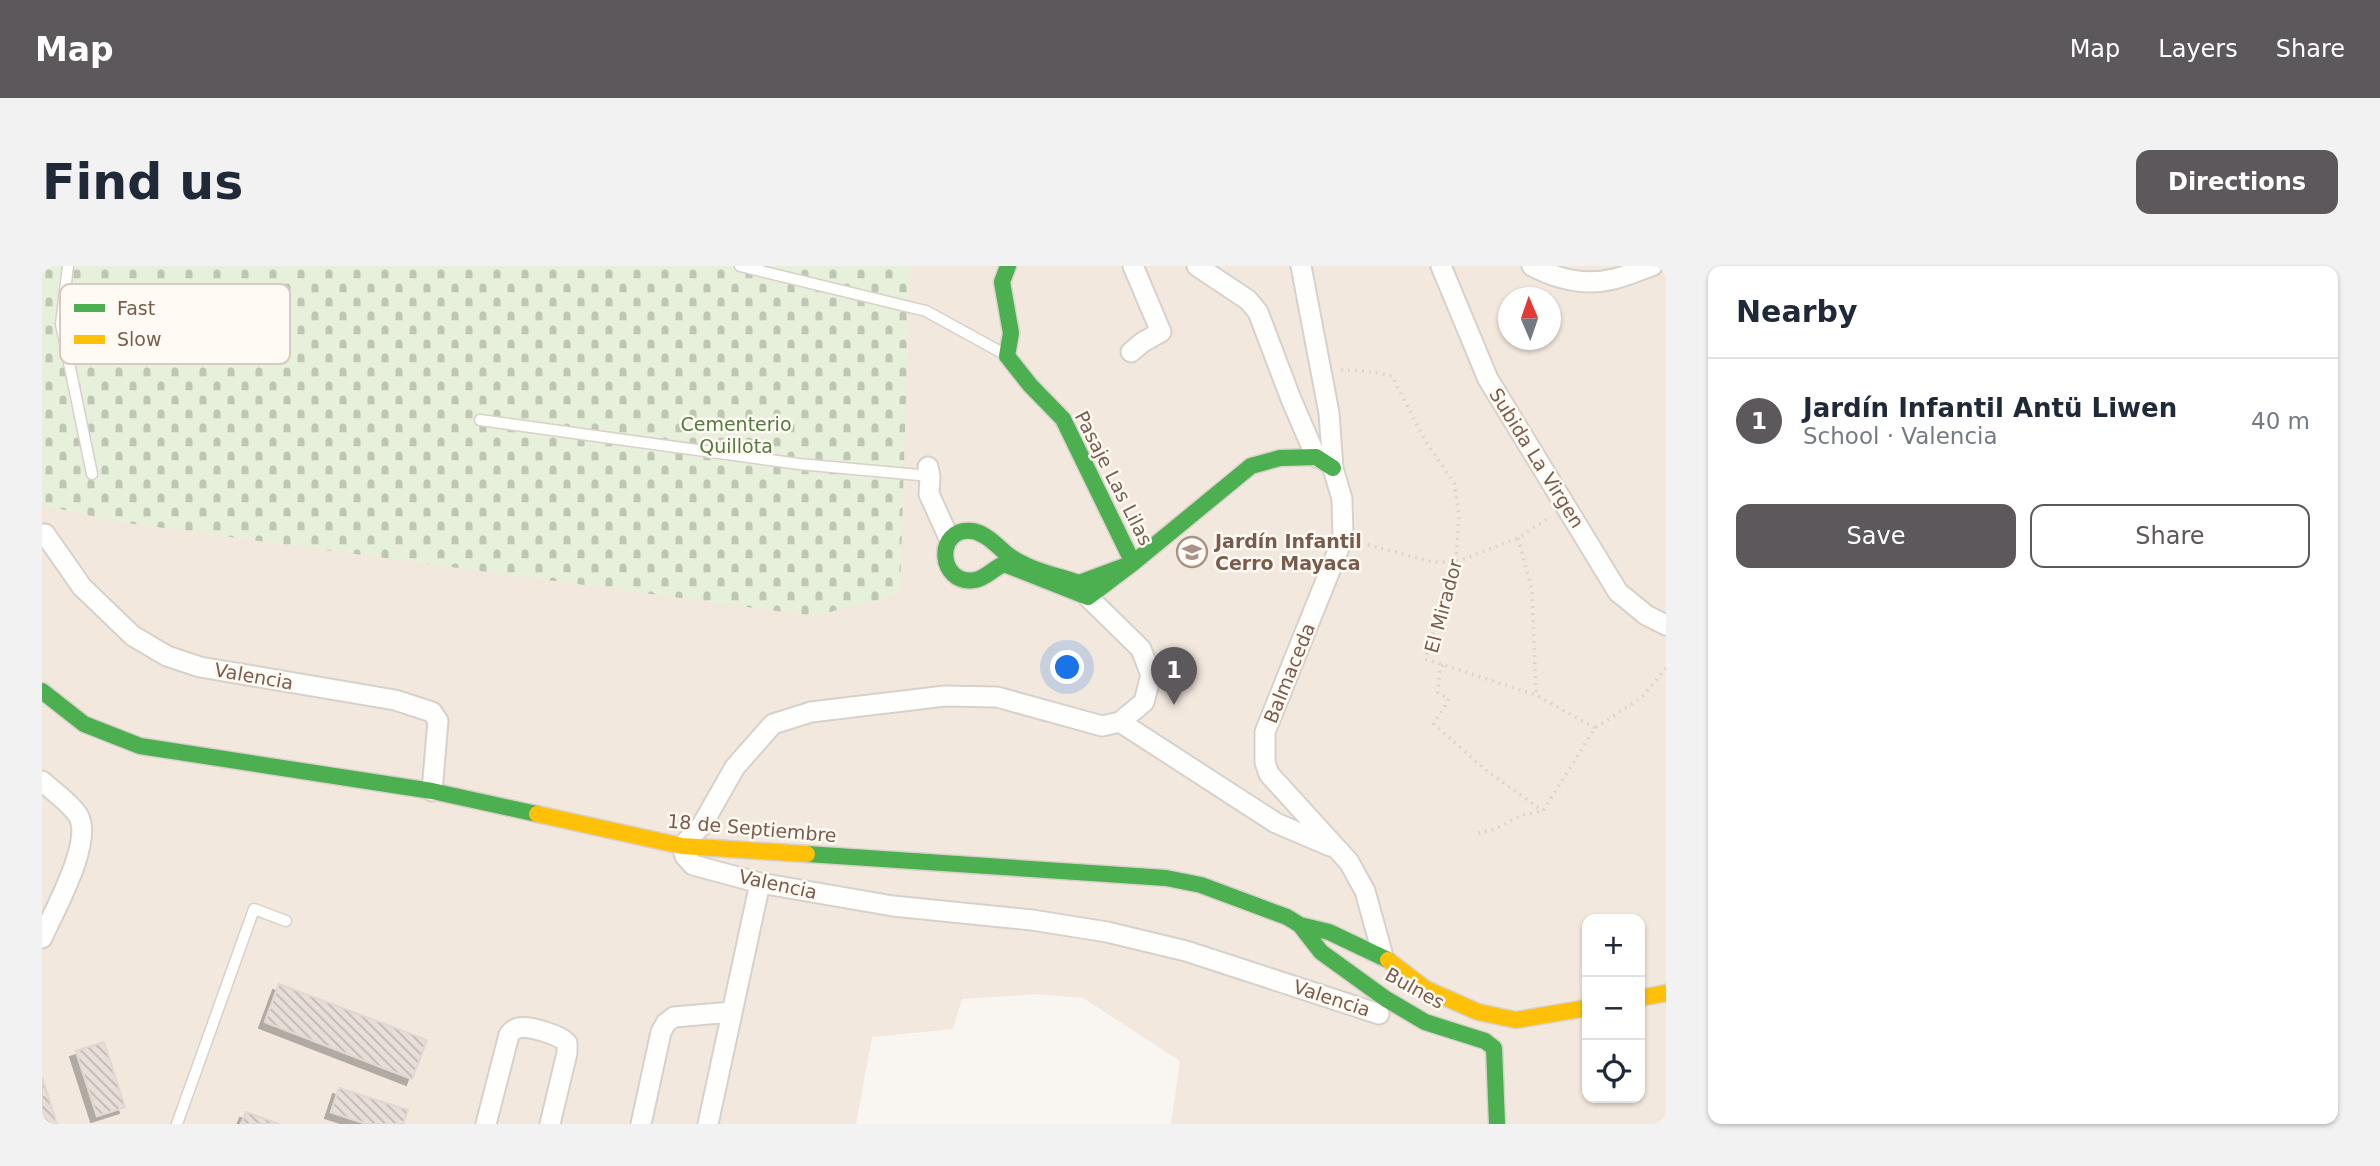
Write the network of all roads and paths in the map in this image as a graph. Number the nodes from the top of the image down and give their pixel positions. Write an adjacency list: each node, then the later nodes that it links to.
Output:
1 (68, 266): 10 (lane)
2 (740, 266): 12 (lane)
3 (1133, 266): 11 (street)
4 (1197, 266): 16 (street)
5 (1301, 266): 14 (street, Balmaceda)
6 (1441, 266): 20 (street, Subida La Virgen)
7 (1532, 266): 8 (street)
8 (1652, 266)
9 (1002, 268): 12 (street)
10 (66, 284)
11 (1131, 352)
12 (1007, 356): 26 (street, Pasaje Las Lilas)
13 (69, 364): 19 (lane)
14 (1321, 370): 17 (street, Balmaceda); 25 (path, El Mirador)
15 (480, 420): 18 (lane)
16 (1316, 457): 17 (street); 26 (street)
17 (1333, 468): 23 (street, Balmaceda)
18 (929, 471): 22 (street)
19 (92, 474)
20 (1567, 507): 24 (path); 28 (street, Subida La Virgen)
21 (45, 534): 36 (street, Valencia)
22 (949, 538): 26 (street); 27 (street)
23 (1343, 538): 25 (path); 40 (street, Balmaceda)
24 (1518, 538): 25 (path); 32 (path)
25 (1456, 562): 29 (path, El Mirador)
26 (1133, 563): 27 (street)
27 (1088, 597): 33 (street)
28 (1666, 625)
29 (1443, 664): 32 (path, El Mirador); 37 (path)
30 (1666, 668): 34 (path)
31 (42, 691): 36 (street, 18 de Septiembre)
32 (1536, 695): 34 (path, El Mirador)
33 (1120, 722): 39 (street); 40 (street)
34 (1595, 727): 37 (path)
35 (42, 781): 44 (street)
36 (432, 791): 39 (street, 18 de Septiembre)
37 (1544, 811): 38 (path)
38 (1478, 833)
39 (682, 846): 41 (street, Valencia); 43 (street, 18 de Septiembre)
40 (1340, 851): 45 (street, Balmaceda)
41 (760, 883): 49 (street); 50 (street, Valencia)
42 (286, 920): 51 (lane)
43 (1300, 925): 45 (street, 18 de Septiembre); 56 (street, Bulnes)
44 (42, 938)
45 (1383, 956): 48 (street)
46 (1666, 993): 47 (street)
47 (1645, 997)
48 (1582, 1009)
49 (732, 1012): 54 (street); 55 (street)
50 (1379, 1014)
51 (177, 1124)
52 (486, 1124): 53 (street)
53 (550, 1124)
54 (641, 1124)
55 (708, 1124)
56 (1497, 1124)

